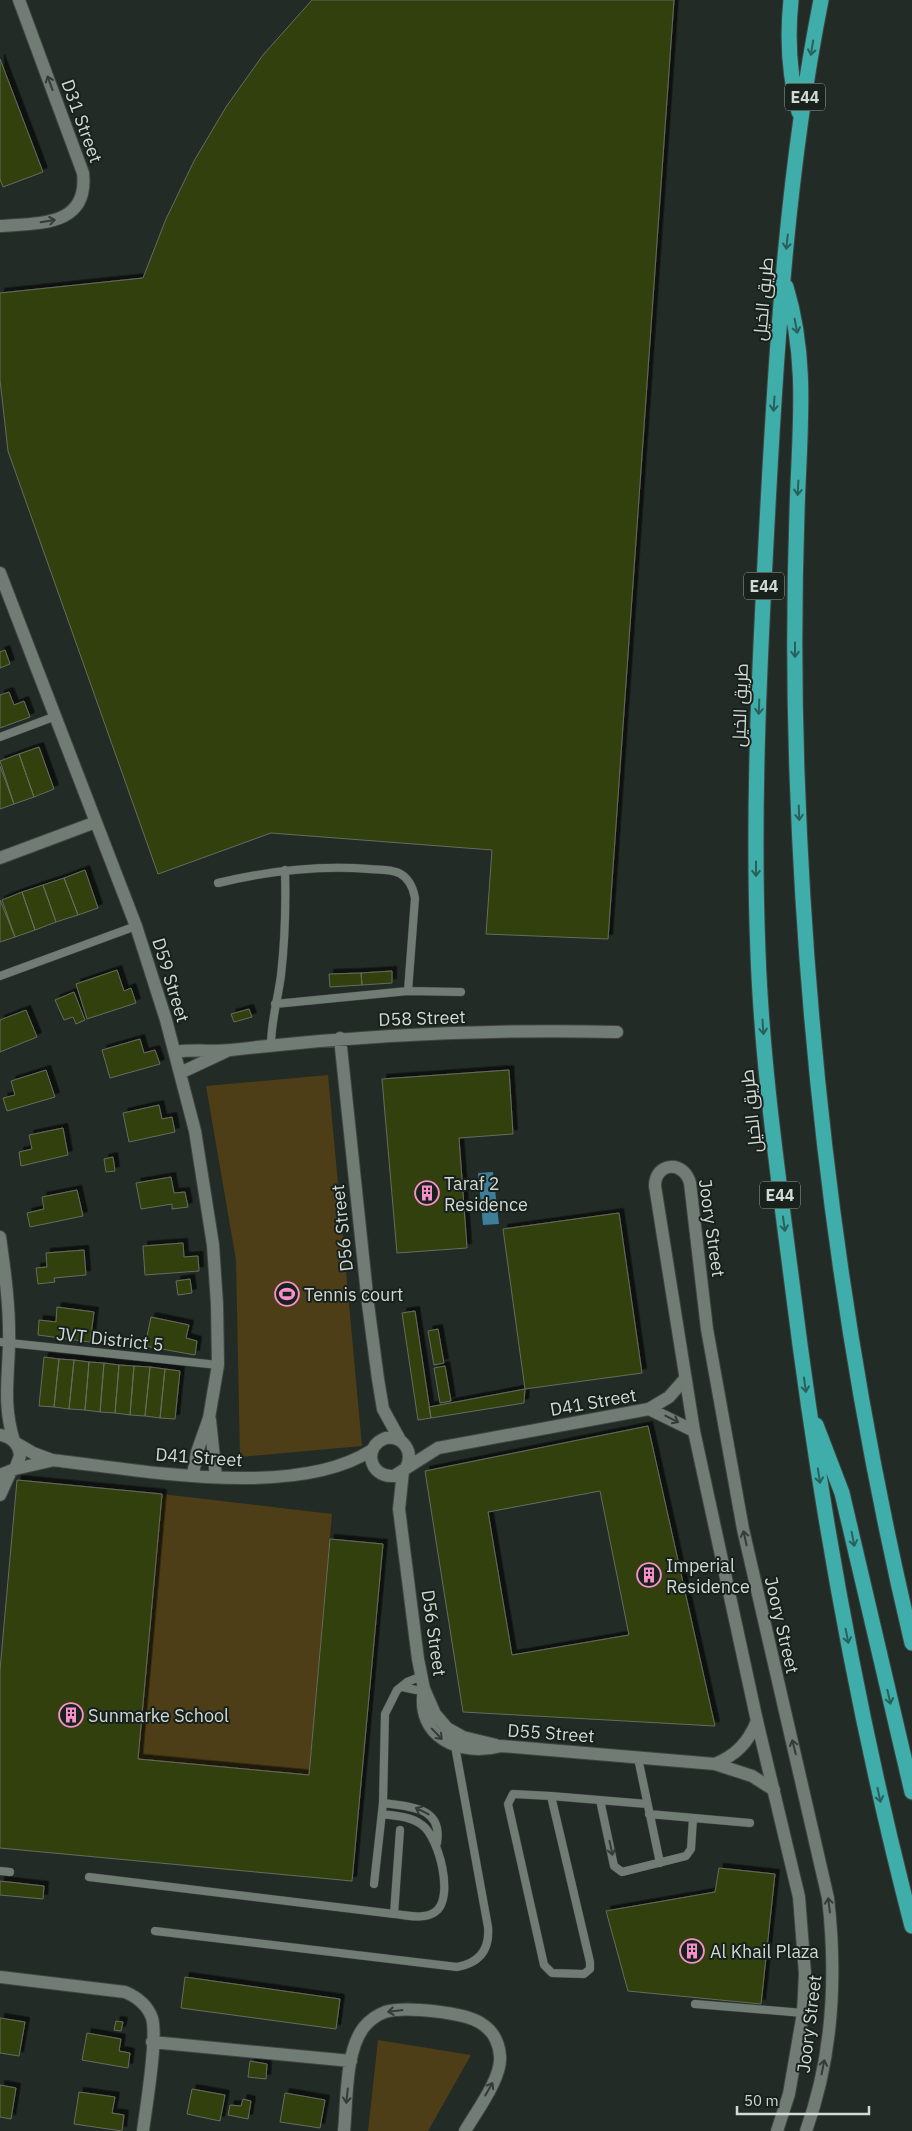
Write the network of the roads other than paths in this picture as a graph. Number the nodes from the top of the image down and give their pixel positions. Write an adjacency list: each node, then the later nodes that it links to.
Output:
1 (19, 0): 5 (street, D31 Street, one-way to 1)
2 (791, 0): 4 (highway)
3 (821, 0): 4 (highway, طريق الخيل / E44, one-way to 4)
4 (801, 120): 6 (highway, طريق الخيل / E44, one-way to 6)
5 (0, 226)
6 (783, 279): 32 (highway, طريق الخيل / E44, one-way to 32); 50 (highway, one-way to 50)
7 (0, 574): 8 (street, D59 Street)
8 (56, 716): 9 (lane); 10 (street, D59 Street)
9 (0, 736)
10 (96, 822): 11 (street); 14 (street, D59 Street)
11 (0, 858)
12 (285, 870): 13 (lane); 16 (lane); 18 (lane)
13 (218, 883)
14 (136, 926): 15 (lane); 23 (street, D59 Street)
15 (0, 976)
16 (408, 991): 17 (lane); 18 (lane)
17 (461, 992)
18 (276, 1004): 21 (lane)
19 (617, 1032): 20 (street, D58 Street)
20 (340, 1038): 21 (street, D58 Street); 30 (street, D56 Street)
21 (271, 1045): 22 (street, D58 Street)
22 (229, 1050): 23 (street, D58 Street); 24 (street, D58 Street)
23 (175, 1052): 24 (street, D59 Street)
24 (180, 1073): 27 (street, D59 Street)
25 (0, 1237): 26 (street)
26 (4, 1343): 27 (lane, JVT District 5); 29 (street)
27 (218, 1365): 33 (street, D59 Street)
28 (684, 1380): 31 (street, D41 Street); 35 (street, Joory Street); 88 (street, Joory Street, one-way to 28)
29 (6, 1405): 34 (street); 38 (street)
30 (383, 1409): 37 (street, D56 Street); 39 (street)
31 (649, 1409): 35 (street, one-way to 35); 40 (street, D41 Street)
32 (809, 1410): 60 (highway, one-way to 60); 77 (highway, one-way to 77)
33 (209, 1418): 46 (street, D59 Street); 47 (street, D59 Street)
34 (0, 1420)
35 (694, 1431): 54 (street, Joory Street)
36 (0, 1436): 38 (street, D41 Street)
37 (402, 1441): 39 (street); 40 (street, D41 Street); 43 (street)
38 (15, 1442): 41 (street, D41 Street); 44 (street)
39 (375, 1446): 42 (street, D41 Street); 45 (street)
40 (438, 1448): 43 (street, D41 Street)
41 (52, 1460): 44 (street, D41 Street); 46 (street, D41 Street)
42 (342, 1466): 45 (street, D41 Street); 47 (street, D41 Street)
43 (405, 1470): 45 (street); 49 (street, D56 Street)
44 (9, 1471): 48 (street)
45 (380, 1472): 49 (street, D56 Street)
46 (193, 1475): 47 (street, D41 Street)
47 (216, 1476)
48 (0, 1495)
49 (399, 1509): 51 (street, D56 Street)
50 (912, 1643)
51 (422, 1676): 52 (lane); 53 (street, D56 Street)
52 (402, 1687): 53 (lane); 63 (lane)
53 (424, 1689): 55 (street, D55 Street, one-way to 55); 56 (street, D56 Street)
54 (758, 1721): 58 (street); 59 (street, Joory Street)
55 (455, 1746): 56 (street, D55 Street); 78 (lane)
56 (501, 1746): 57 (street, D55 Street)
57 (638, 1758): 58 (street, D55 Street); 64 (lane)
58 (715, 1764): 59 (street, D55 Street)
59 (774, 1790): 81 (street, Joory Street)
60 (912, 1792)
61 (550, 1796): 61 (lane); 62 (lane)
62 (600, 1800): 64 (lane); 71 (lane, one-way to 71)
63 (383, 1803): 65 (lane); 70 (lane, one-way to 63)
64 (647, 1804): 66 (lane)
65 (382, 1814): 70 (lane); 75 (lane)
66 (649, 1814): 67 (lane); 71 (lane)
67 (693, 1818): 68 (lane); 71 (lane)
68 (750, 1823)
69 (400, 1830): 76 (lane)
70 (437, 1845): 76 (lane)
71 (660, 1863)
72 (0, 1871): 73 (lane)
73 (10, 1872)
74 (89, 1877): 76 (lane)
75 (374, 1884)
76 (394, 1914)
77 (912, 1926)
78 (155, 1931)
79 (0, 1977): 82 (street)
80 (695, 2004): 81 (lane)
81 (803, 2013): 87 (street, Joory Street)
82 (152, 2042): 83 (street); 84 (street)
83 (351, 2062): 85 (street, one-way to 85); 86 (street, one-way to 83)
84 (143, 2131)
85 (344, 2131)
86 (465, 2131)
87 (777, 2131)
88 (806, 2131)

